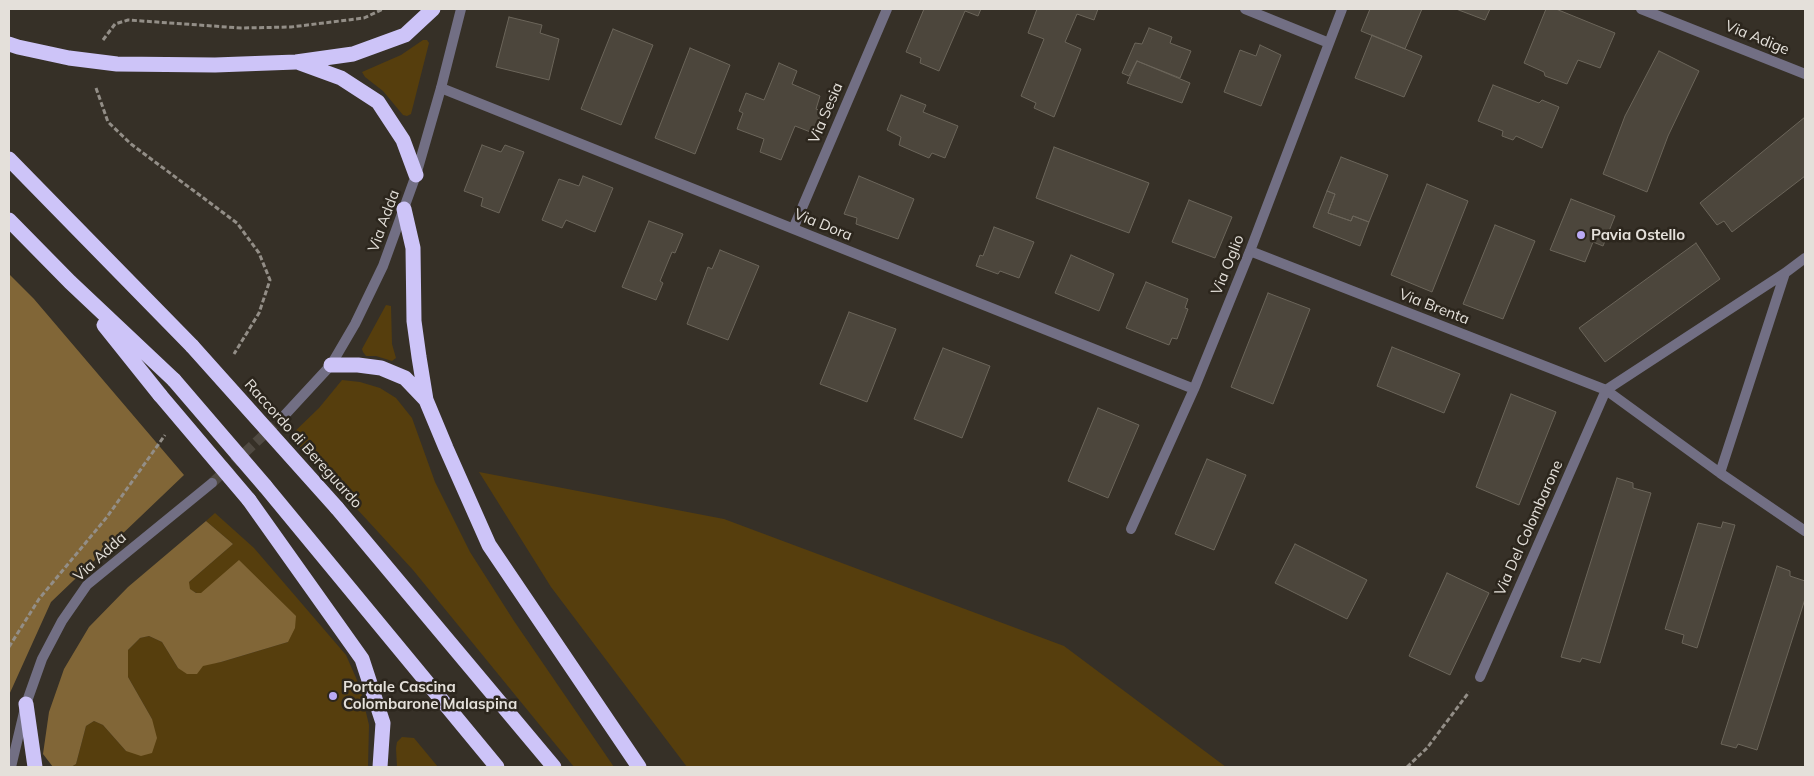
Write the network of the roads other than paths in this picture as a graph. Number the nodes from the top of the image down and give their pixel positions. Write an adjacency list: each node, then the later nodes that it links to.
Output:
1 (433, 9): 9 (highway)
2 (460, 9): 11 (street, Via Adda)
3 (887, 9): 16 (street, Via Sesia)
4 (1245, 9): 7 (street)
5 (1342, 9): 7 (street, Via Oglio)
6 (1641, 9): 10 (street, Via Adige)
7 (1329, 43): 17 (street, Via Oglio)
8 (9, 44): 9 (highway)
9 (296, 62): 13 (highway)
10 (1805, 74)
11 (441, 88): 13 (street, Via Adda); 16 (street, Via Dora)
12 (9, 159): 36 (highway, Raccordo di Bereguardo, bridge)
13 (416, 175): 14 (street, Via Adda)
14 (404, 209): 21 (street, Via Adda); 24 (highway)
15 (9, 220): 20 (highway)
16 (793, 229): 22 (street, Via Dora)
17 (1250, 251): 22 (street, Via Oglio); 23 (street, Via Brenta)
18 (1805, 258): 19 (street)
19 (1785, 273): 23 (street); 26 (street)
20 (70, 282): 34 (highway, bridge); 35 (highway, bridge)
21 (331, 365): 24 (highway); 25 (street, Via Adda)
22 (1194, 389): 28 (street, Via Oglio)
23 (1606, 390): 26 (street); 30 (street, Via Del Colombarone)
24 (426, 400): 37 (highway)
25 (282, 418)
26 (1720, 472): 29 (street)
27 (212, 483): 31 (street, Via Adda)
28 (1131, 529)
29 (1805, 531)
30 (1480, 677)
31 (26, 704): 32 (street, Via Adda); 33 (highway)
32 (11, 767)
33 (35, 767)
34 (380, 767)
35 (497, 767)
36 (554, 767)
37 (638, 767)

